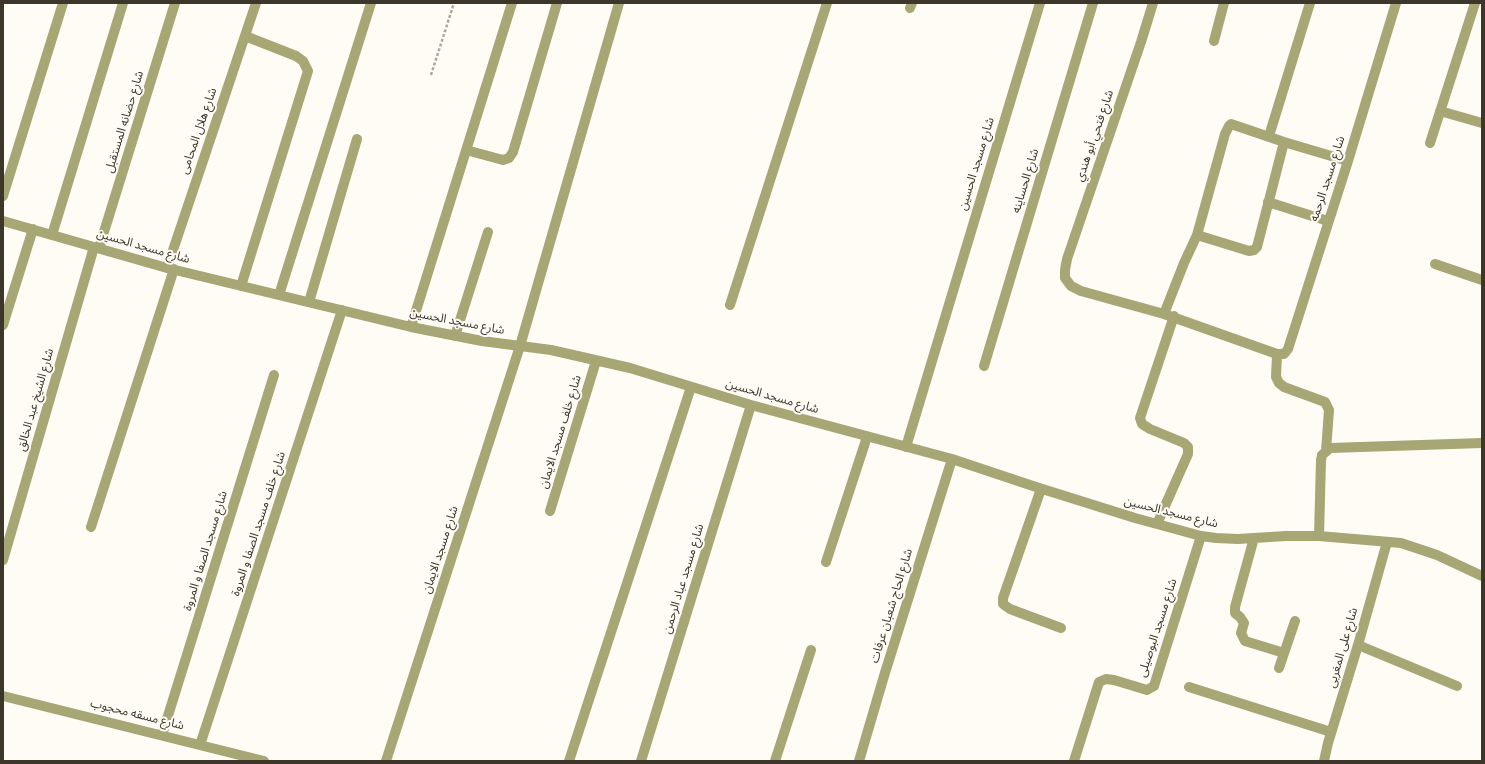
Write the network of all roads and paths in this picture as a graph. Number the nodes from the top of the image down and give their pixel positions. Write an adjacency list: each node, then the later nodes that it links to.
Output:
1 (63, 3): 29 (street)
2 (123, 3): 35 (street)
3 (175, 3): 37 (street, شارع حضانه المستقبل)
4 (256, 3): 18 (street, شارع هلال المحامى)
5 (371, 3): 42 (street)
6 (454, 3): 20 (path)
7 (512, 3): 27 (street)
8 (557, 3): 27 (street)
9 (619, 3): 50 (street, شارع مسجد الايمان)
10 (827, 3): 44 (street)
11 (1040, 3): 59 (street, شارع مسجد الحسين)
12 (1093, 3): 53 (street, شارع الحساينه)
13 (1153, 3): 46 (street, شارع فتحي أبو هندي)
14 (1224, 3): 19 (street)
15 (1310, 3): 23 (street)
16 (1396, 3): 28 (street, شارع مسجد الرحمه)
17 (1475, 3): 21 (street)
18 (245, 36): 39 (street, شارع هلال المحامى); 41 (street)
19 (1214, 41)
20 (431, 75)
21 (1440, 111): 22 (street); 26 (street)
22 (1482, 123)
23 (1269, 136): 25 (street); 36 (street)
24 (357, 139): 43 (street)
25 (1284, 142): 28 (street); 30 (street)
26 (1430, 143)
27 (466, 150): 48 (street)
28 (1348, 160): 32 (street, شارع مسجد الرحمه)
29 (3, 196)
30 (1268, 202): 32 (street); 36 (street)
31 (3, 220): 33 (street, شارع مسجد الحسين)
32 (1328, 221): 51 (street, شارع مسجد الرحمه)
33 (32, 229): 35 (street, شارع مسجد الحسين); 47 (street)
34 (488, 232): 49 (street)
35 (52, 235): 37 (street, شارع مسجد الحسين)
36 (1197, 235): 46 (street)
37 (96, 248): 39 (street, شارع مسجد الحسين); 70 (street, شارع الشيخ عبد الخالق)
38 (1435, 264): 40 (street)
39 (170, 269): 41 (street, شارع مسجد الحسين); 65 (street, شارع هلال المحامى)
40 (1482, 280)
41 (240, 286): 42 (street, شارع مسجد الحسين)
42 (279, 295): 43 (street, شارع مسجد الحسين)
43 (309, 302): 45 (street, شارع مسجد الحسين)
44 (730, 305)
45 (342, 310): 48 (street, شارع مسجد الحسين); 84 (street, شارع خلف مسجد الصفا و المروة)
46 (1169, 315): 51 (street); 64 (street)
47 (3, 325)
48 (411, 327): 49 (street, شارع مسجد الحسين)
49 (455, 336): 50 (street, شارع مسجد الحسين)
50 (520, 346): 52 (street, شارع مسجد الحسين); 86 (street, شارع مسجد الايمان)
51 (1277, 354): 60 (street)
52 (596, 361): 55 (street, شارع مسجد الحسين); 63 (street, شارع خلف مسجد الايمان)
53 (984, 366)
54 (274, 375): 83 (street, شارع مسجد الصفا و المروة)
55 (691, 387): 56 (street, شارع مسجد الحسين); 87 (street)
56 (751, 405): 57 (street, شارع مسجد الحسين); 88 (street, شارع مسجد عباد الرحمن)
57 (867, 437): 59 (street, شارع مسجد الحسين); 71 (street)
58 (1482, 443): 60 (street)
59 (906, 447): 61 (street, شارع مسجد الحسين)
60 (1326, 450): 67 (street)
61 (952, 459): 62 (street, شارع مسجد الحسين); 90 (street, شارع الحاج شعبان عرفات)
62 (1041, 489): 64 (street, شارع مسجد الحسين); 74 (street)
63 (550, 511)
64 (1158, 524): 66 (street, شارع مسجد الحسين)
65 (91, 528)
66 (1201, 536): 68 (street, شارع مسجد الحسين); 91 (street, شارع مسجد البوصيلى)
67 (1319, 536): 68 (street, شارع مسجد الحسين); 69 (street, شارع مسجد الحسين)
68 (1254, 538): 77 (street)
69 (1387, 542): 72 (street, شارع مسجد الحسين); 75 (street, شارع على المغربى)
70 (3, 560)
71 (826, 562)
72 (1482, 576)
73 (1294, 621): 77 (street)
74 (1062, 628)
75 (1358, 645): 79 (street); 82 (street, شارع على المغربى)
76 (811, 650): 89 (street)
77 (1284, 653): 78 (street)
78 (1280, 668)
79 (1457, 686)
80 (1189, 687): 82 (street)
81 (3, 696): 83 (street, شارع مسقه محجوب)
82 (1331, 732): 92 (street, شارع على المغربى)
83 (162, 735): 84 (street, شارع مسقه محجوب)
84 (200, 745): 85 (street, شارع مسقه محجوب)
85 (264, 761)
86 (386, 761)
87 (569, 761)
88 (641, 761)
89 (775, 761)
90 (860, 761)
91 (1074, 761)
92 (1324, 761)

